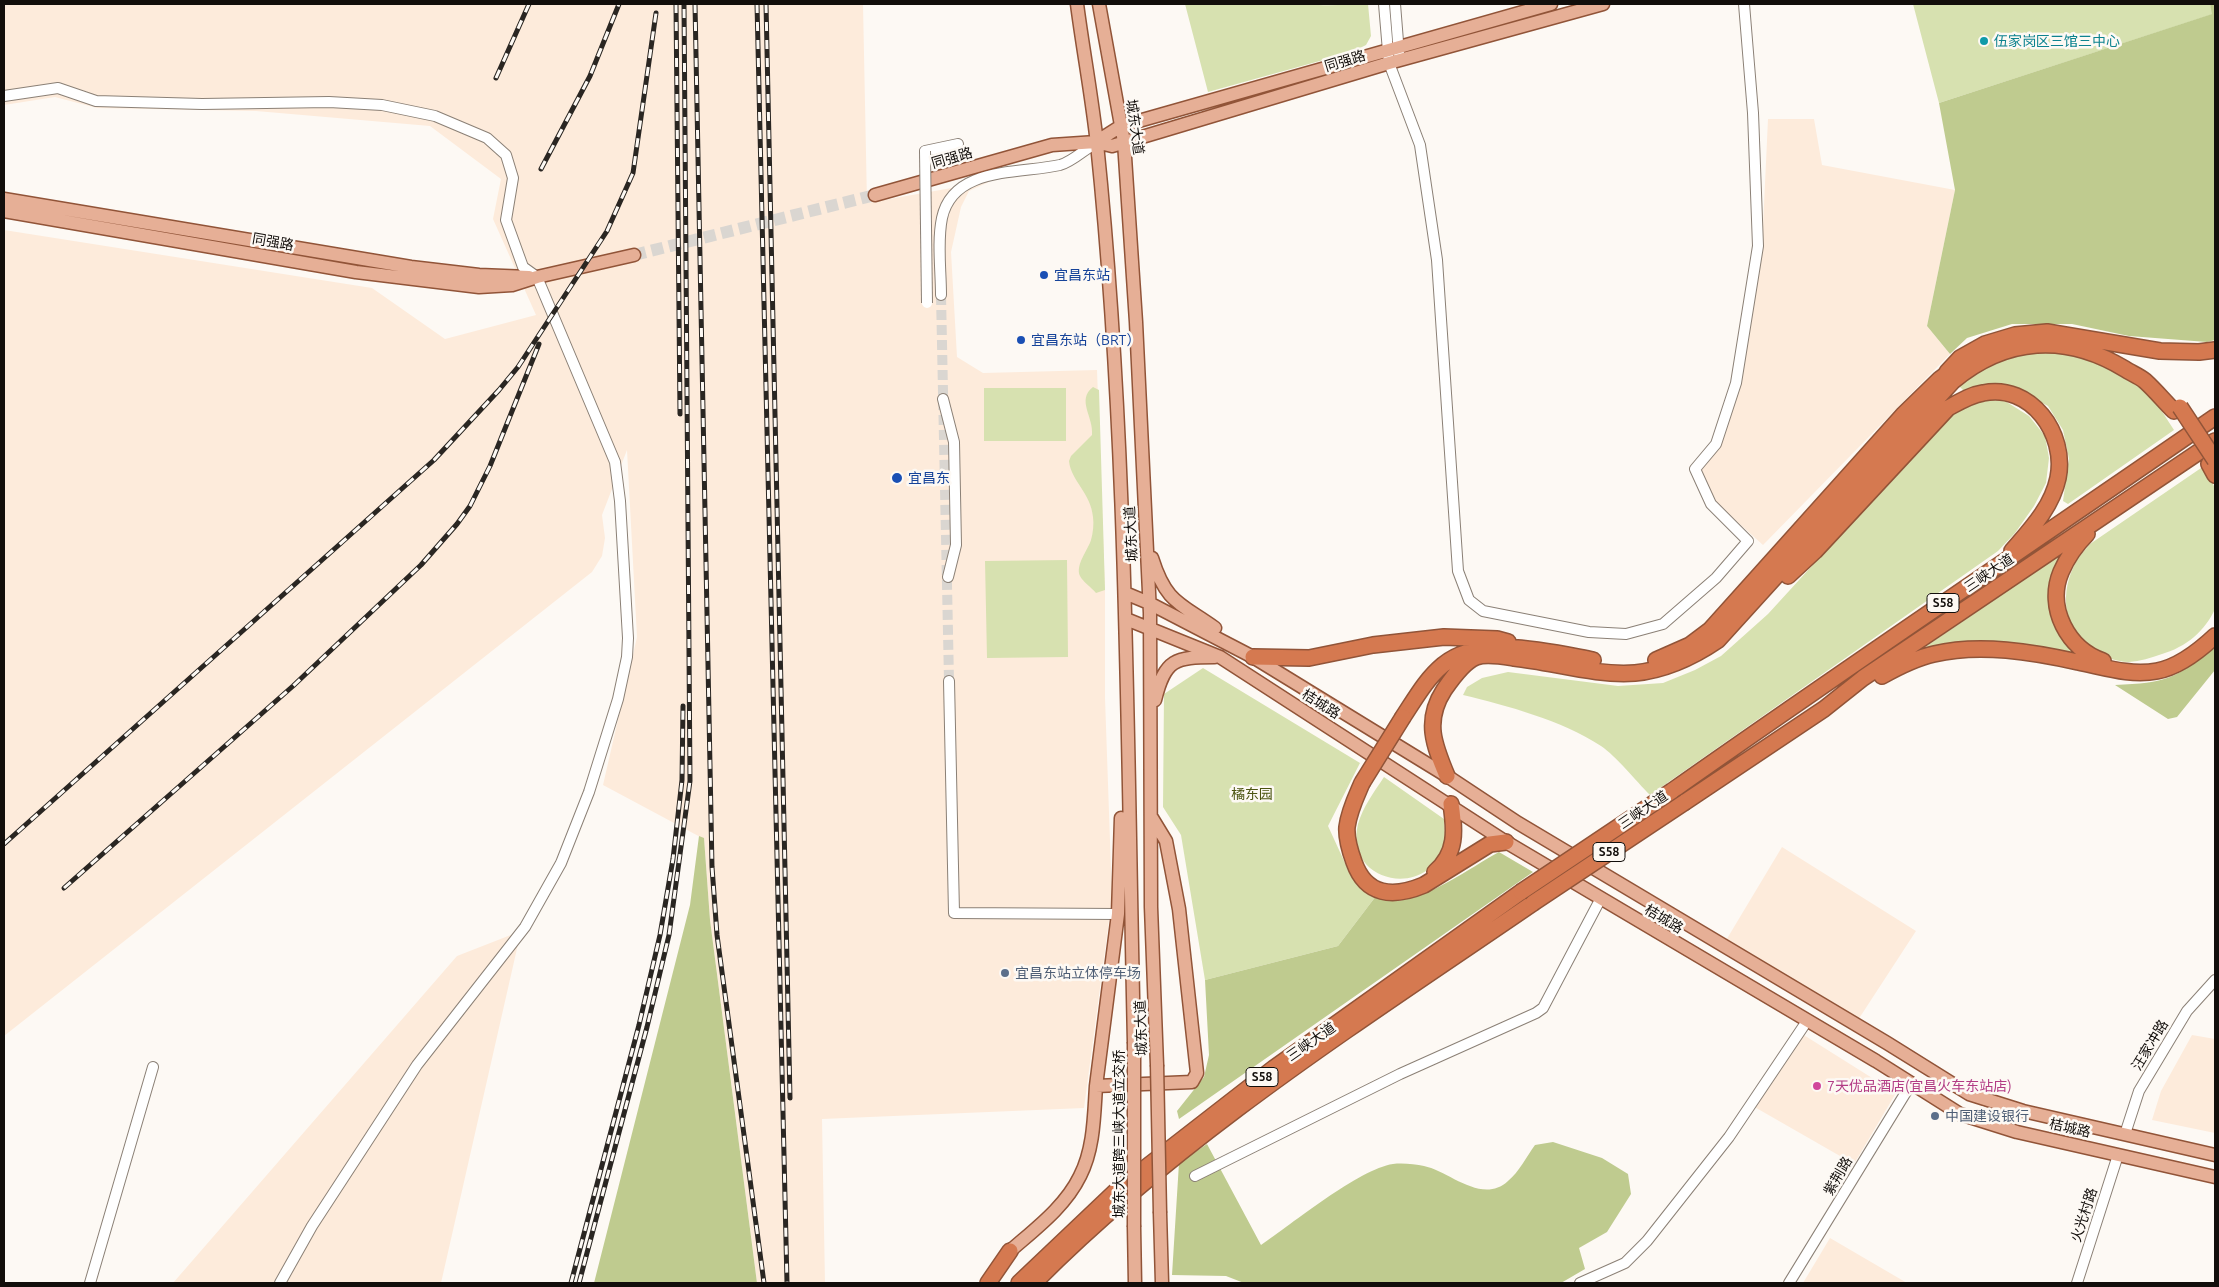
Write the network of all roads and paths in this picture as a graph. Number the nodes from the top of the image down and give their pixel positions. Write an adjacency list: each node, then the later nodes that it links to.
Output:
1 (1077, 4): 12 (main road, 城东大道)
2 (1099, 4): 11 (main road, 城东大道)
3 (1384, 4): 8 (street)
4 (1395, 4): 8 (street)
5 (1550, 4): 8 (main road, 同强路)
6 (1603, 4): 9 (main road, 同强路)
7 (1744, 4): 9 (street)
8 (1392, 47): 9 (street); 11 (main road, 同强路)
9 (1394, 62): 13 (main road, 同强路)
10 (4, 96): 19 (street)
11 (1122, 126): 12 (main road, 同强路); 13 (main road, 城东大道)
12 (1096, 142): 13 (main road, 同强路); 15 (main road, 同强路); 20 (street); 33 (main road, 城东大道)
13 (1124, 142): 30 (main road, 城东大道)
14 (958, 144): 21 (street, bridge)
15 (874, 195)
16 (4, 199): 19 (main road, 同强路)
17 (4, 211): 19 (main road, 同强路)
18 (634, 255): 19 (main road, 同强路)
19 (536, 277): 69 (street)
20 (941, 295)
21 (928, 303)
22 (2215, 350): 23 (highway)
23 (1940, 379): 25 (highway); 40 (highway)
24 (943, 399): 32 (street)
25 (2177, 409): 28 (highway, bridge); 39 (highway)
26 (2215, 417): 31 (highway, 三峡大道 / S58)
27 (2215, 441): 29 (highway, 三峡大道 / S58)
28 (2214, 465)
29 (2107, 514): 36 (highway); 46 (highway, 三峡大道 / S58)
30 (1146, 543): 34 (main road, 城东大道); 41 (main road)
31 (2000, 566): 39 (highway); 71 (highway, 三峡大道 / S58, bridge)
32 (948, 577)
33 (1125, 593): 34 (main road, 桔城路); 35 (main road, 城东大道)
34 (1149, 603): 37 (main road, 城东大道); 41 (main road, 桔城路)
35 (1126, 619): 37 (main road, 桔城路); 44 (main road, 城东大道)
36 (2215, 623)
37 (1149, 627): 42 (main road, 桔城路); 47 (main road, 城东大道)
38 (2215, 636): 46 (highway)
39 (1718, 640): 43 (highway)
40 (1528, 648): 41 (highway); 48 (highway)
41 (1253, 656): 49 (main road, 桔城路)
42 (1220, 657): 47 (main road); 51 (main road, 桔城路)
43 (1476, 657): 48 (highway); 49 (highway)
44 (1126, 676): 55 (main road); 58 (main road, 城东大道)
45 (949, 680): 55 (street)
46 (1824, 709): 72 (highway, 三峡大道 / S58, bridge)
47 (1150, 717): 52 (main road, 城东大道)
48 (1406, 719): 50 (highway, bridge)
49 (1447, 776): 62 (main road, 桔城路)
50 (1365, 784): 51 (highway); 53 (highway)
51 (1450, 804): 53 (main road, 桔城路)
52 (1152, 818): 61 (main road); 74 (main road, 城东大道, bridge)
53 (1506, 842): 54 (main road, 桔城路)
54 (1601, 898): 57 (main road, 桔城路); 65 (street)
55 (1118, 914): 61 (main road)
56 (2215, 980): 62 (street, 汪家冲路)
57 (1807, 1021): 60 (main road, 桔城路); 75 (street)
58 (1134, 1042): 73 (main road, 城东大道跨三峡大道立交桥, bridge)
59 (153, 1067): 68 (street)
60 (1911, 1084): 63 (main road, 桔城路); 76 (street, 紫荆路)
61 (1096, 1086): 67 (main road)
62 (2125, 1134): 64 (main road, 桔城路)
63 (2118, 1155): 66 (main road, 桔城路); 77 (street, 火光村路)
64 (2215, 1155)
65 (1195, 1176)
66 (2215, 1177)
67 (1010, 1252): 70 (highway)
68 (90, 1283)
69 (280, 1283)
70 (988, 1283)
71 (1019, 1283)
72 (1034, 1283)
73 (1135, 1283)
74 (1162, 1283)
75 (1580, 1283)
76 (1788, 1283)
77 (2077, 1283)

